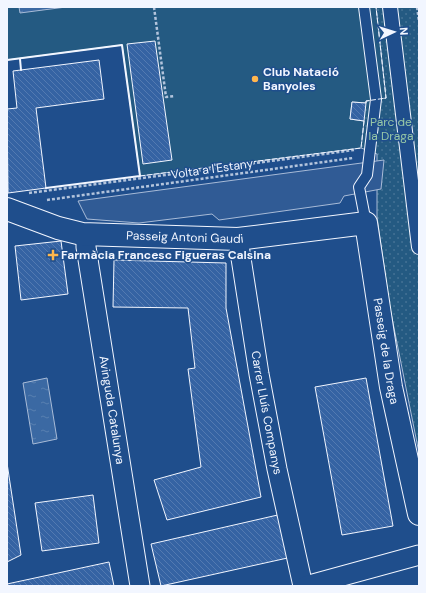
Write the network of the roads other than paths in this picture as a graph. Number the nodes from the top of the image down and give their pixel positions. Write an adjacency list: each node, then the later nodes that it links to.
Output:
1 (364, 7): 4 (lane, Passeig de la Draga)
2 (390, 7): 7 (street)
3 (7, 210): 5 (street, Passeig Antoni Gaudi)
4 (366, 224): 6 (street, Passeig Antoni Gaudi); 8 (street, Passeig de la Draga)
5 (86, 234): 6 (street, Passeig Antoni Gaudi); 10 (street, Avinguda Catalunya)
6 (238, 239): 11 (street, Carrer Lluís Companys)
7 (419, 247)
8 (419, 514)
9 (419, 555): 12 (street)
10 (140, 586)
11 (303, 586)
12 (306, 586)

